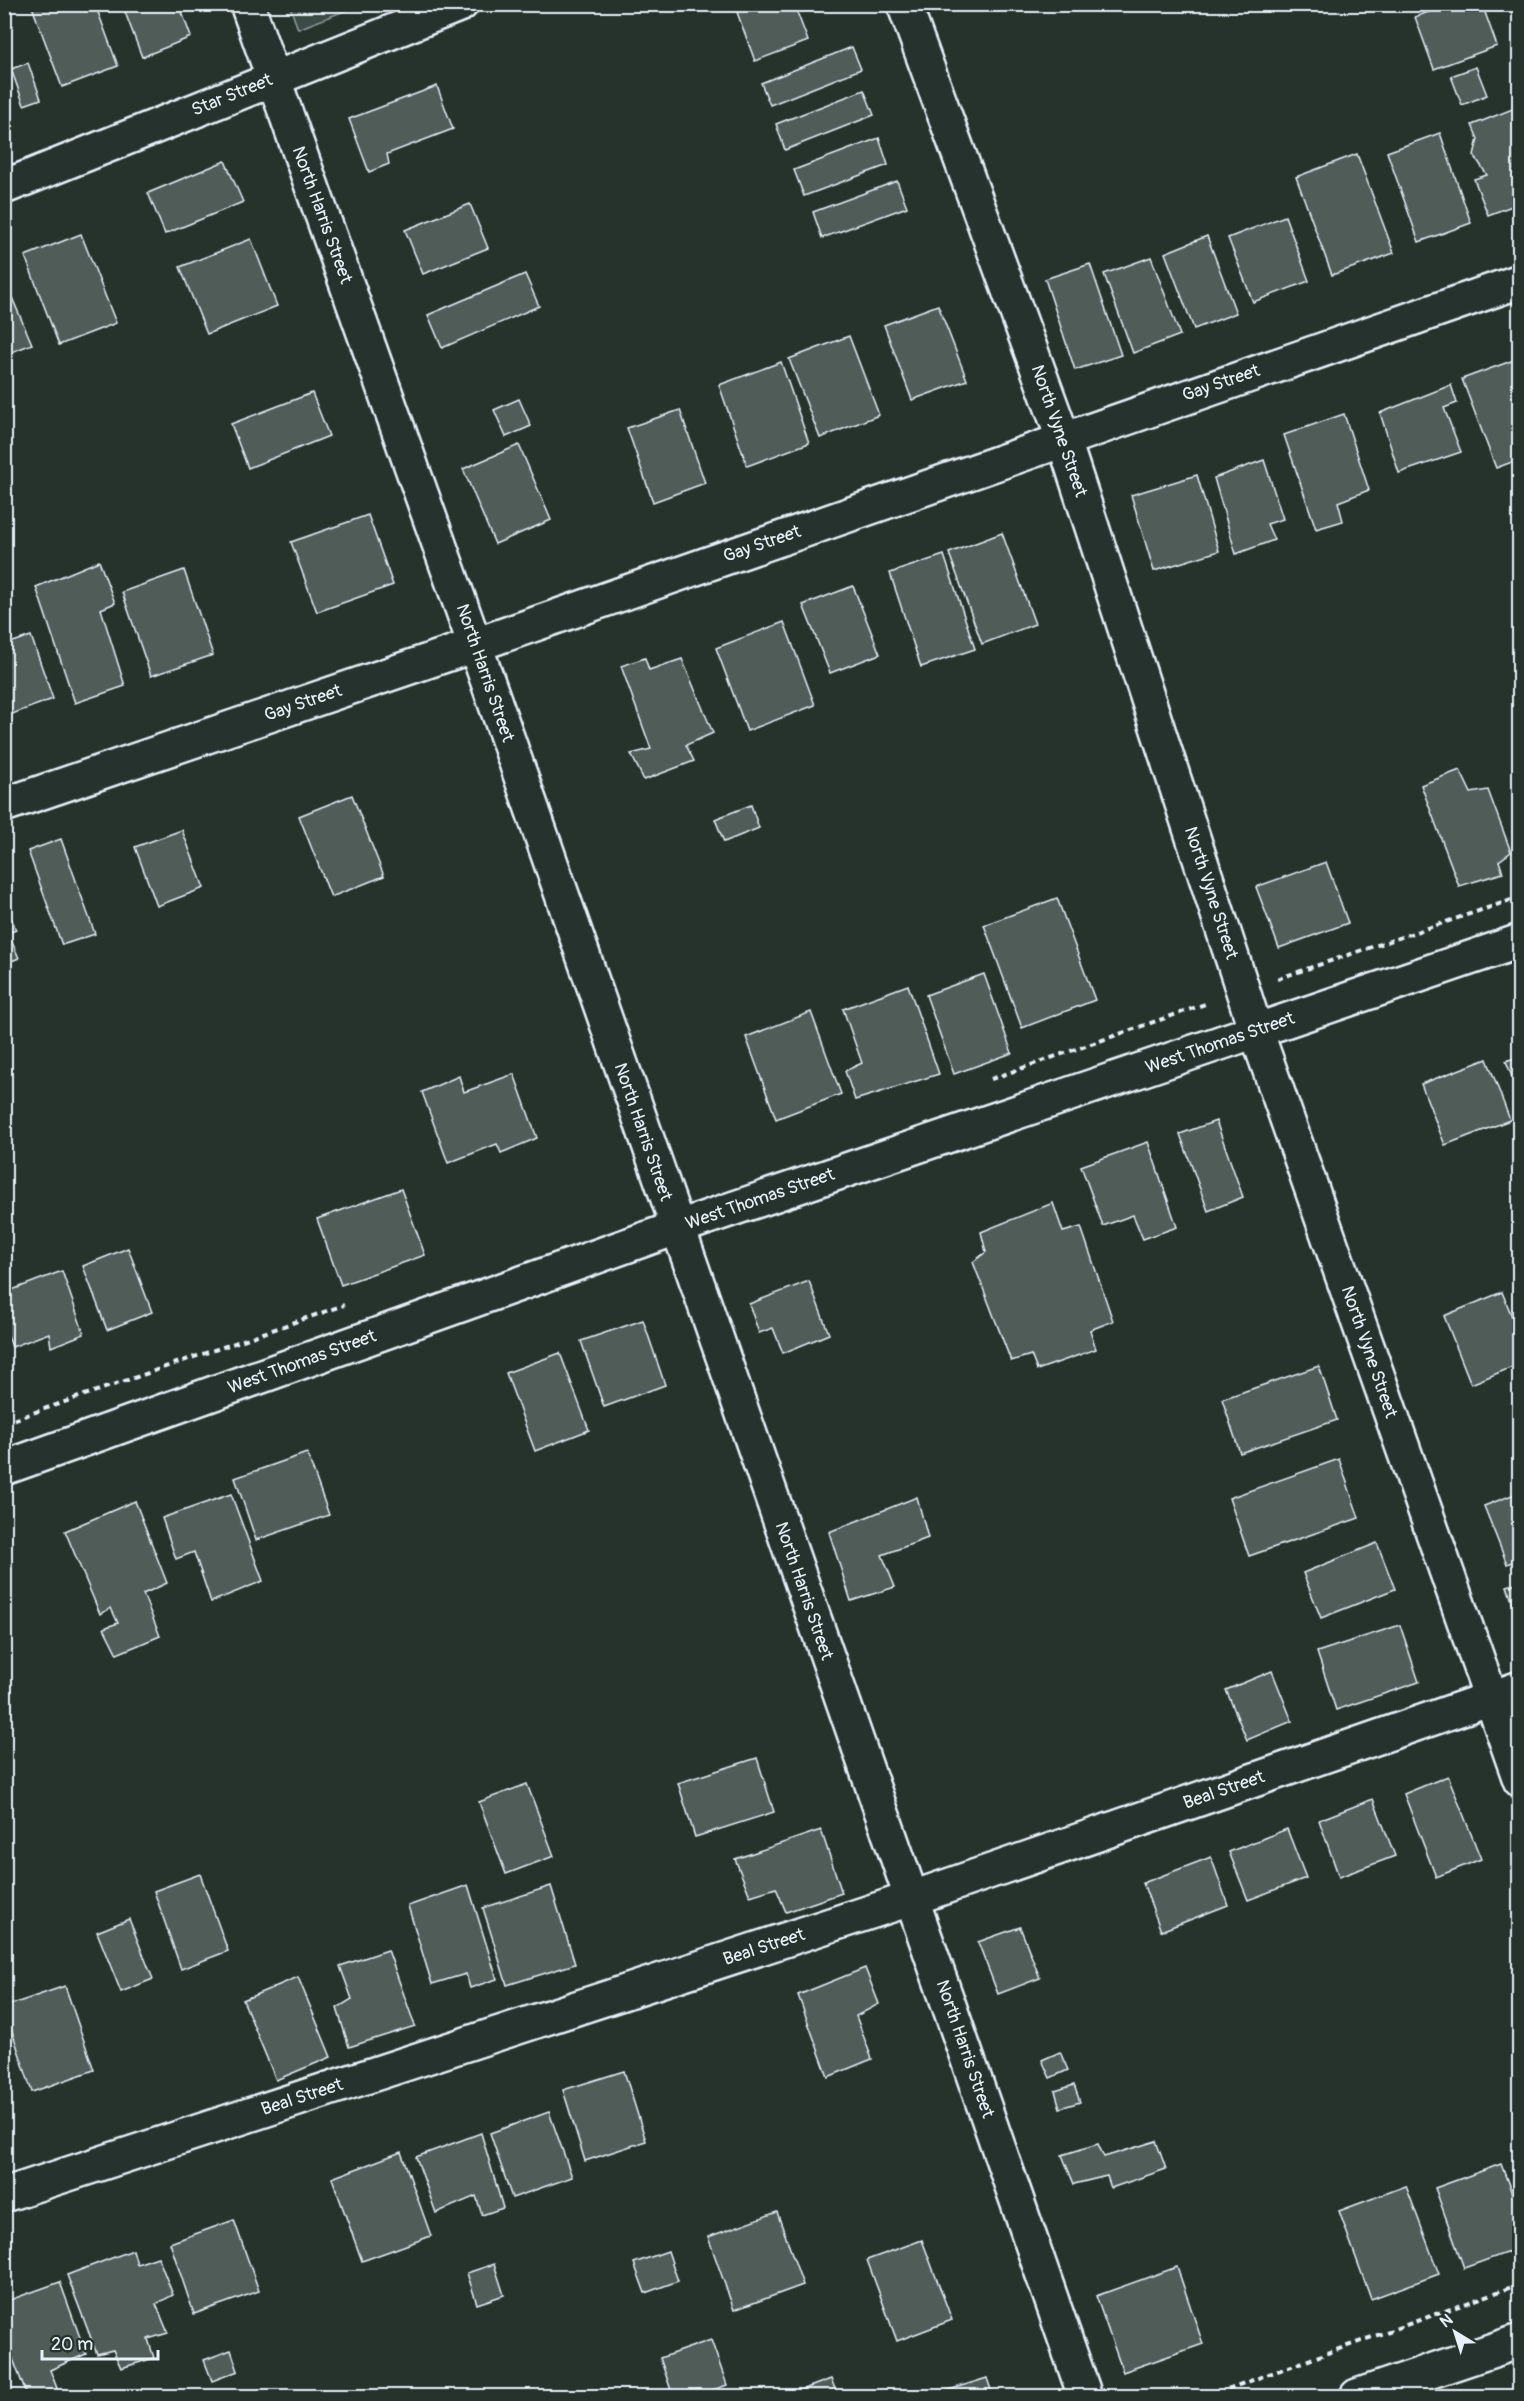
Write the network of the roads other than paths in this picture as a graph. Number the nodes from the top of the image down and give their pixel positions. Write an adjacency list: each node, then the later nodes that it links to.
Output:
1 (247, 4): 4 (street, North Harris Street)
2 (461, 4): 4 (street, Star Street)
3 (904, 4): 7 (street, North Vyne Street)
4 (274, 78): 5 (street, Star Street); 8 (street, North Harris Street)
5 (4, 187)
6 (1520, 281): 7 (street, Gay Street)
7 (1063, 438): 8 (street, Gay Street); 11 (street, North Vyne Street)
8 (475, 645): 9 (street, Gay Street); 12 (street, North Harris Street)
9 (4, 805)
10 (1520, 941): 11 (street, West Thomas Street)
11 (1256, 1031): 12 (street, West Thomas Street); 14 (street, North Vyne Street)
12 (676, 1228): 13 (street, West Thomas Street); 16 (street, North Harris Street)
13 (4, 1468)
14 (1505, 1693): 15 (street, North Vyne Street); 16 (street, Beal Street)
15 (1520, 1780)
16 (913, 1898): 17 (street, Beal Street); 19 (street, North Harris Street)
17 (4, 2194)
18 (1520, 2341): 20 (street)
19 (1085, 2397)
20 (1357, 2397)

